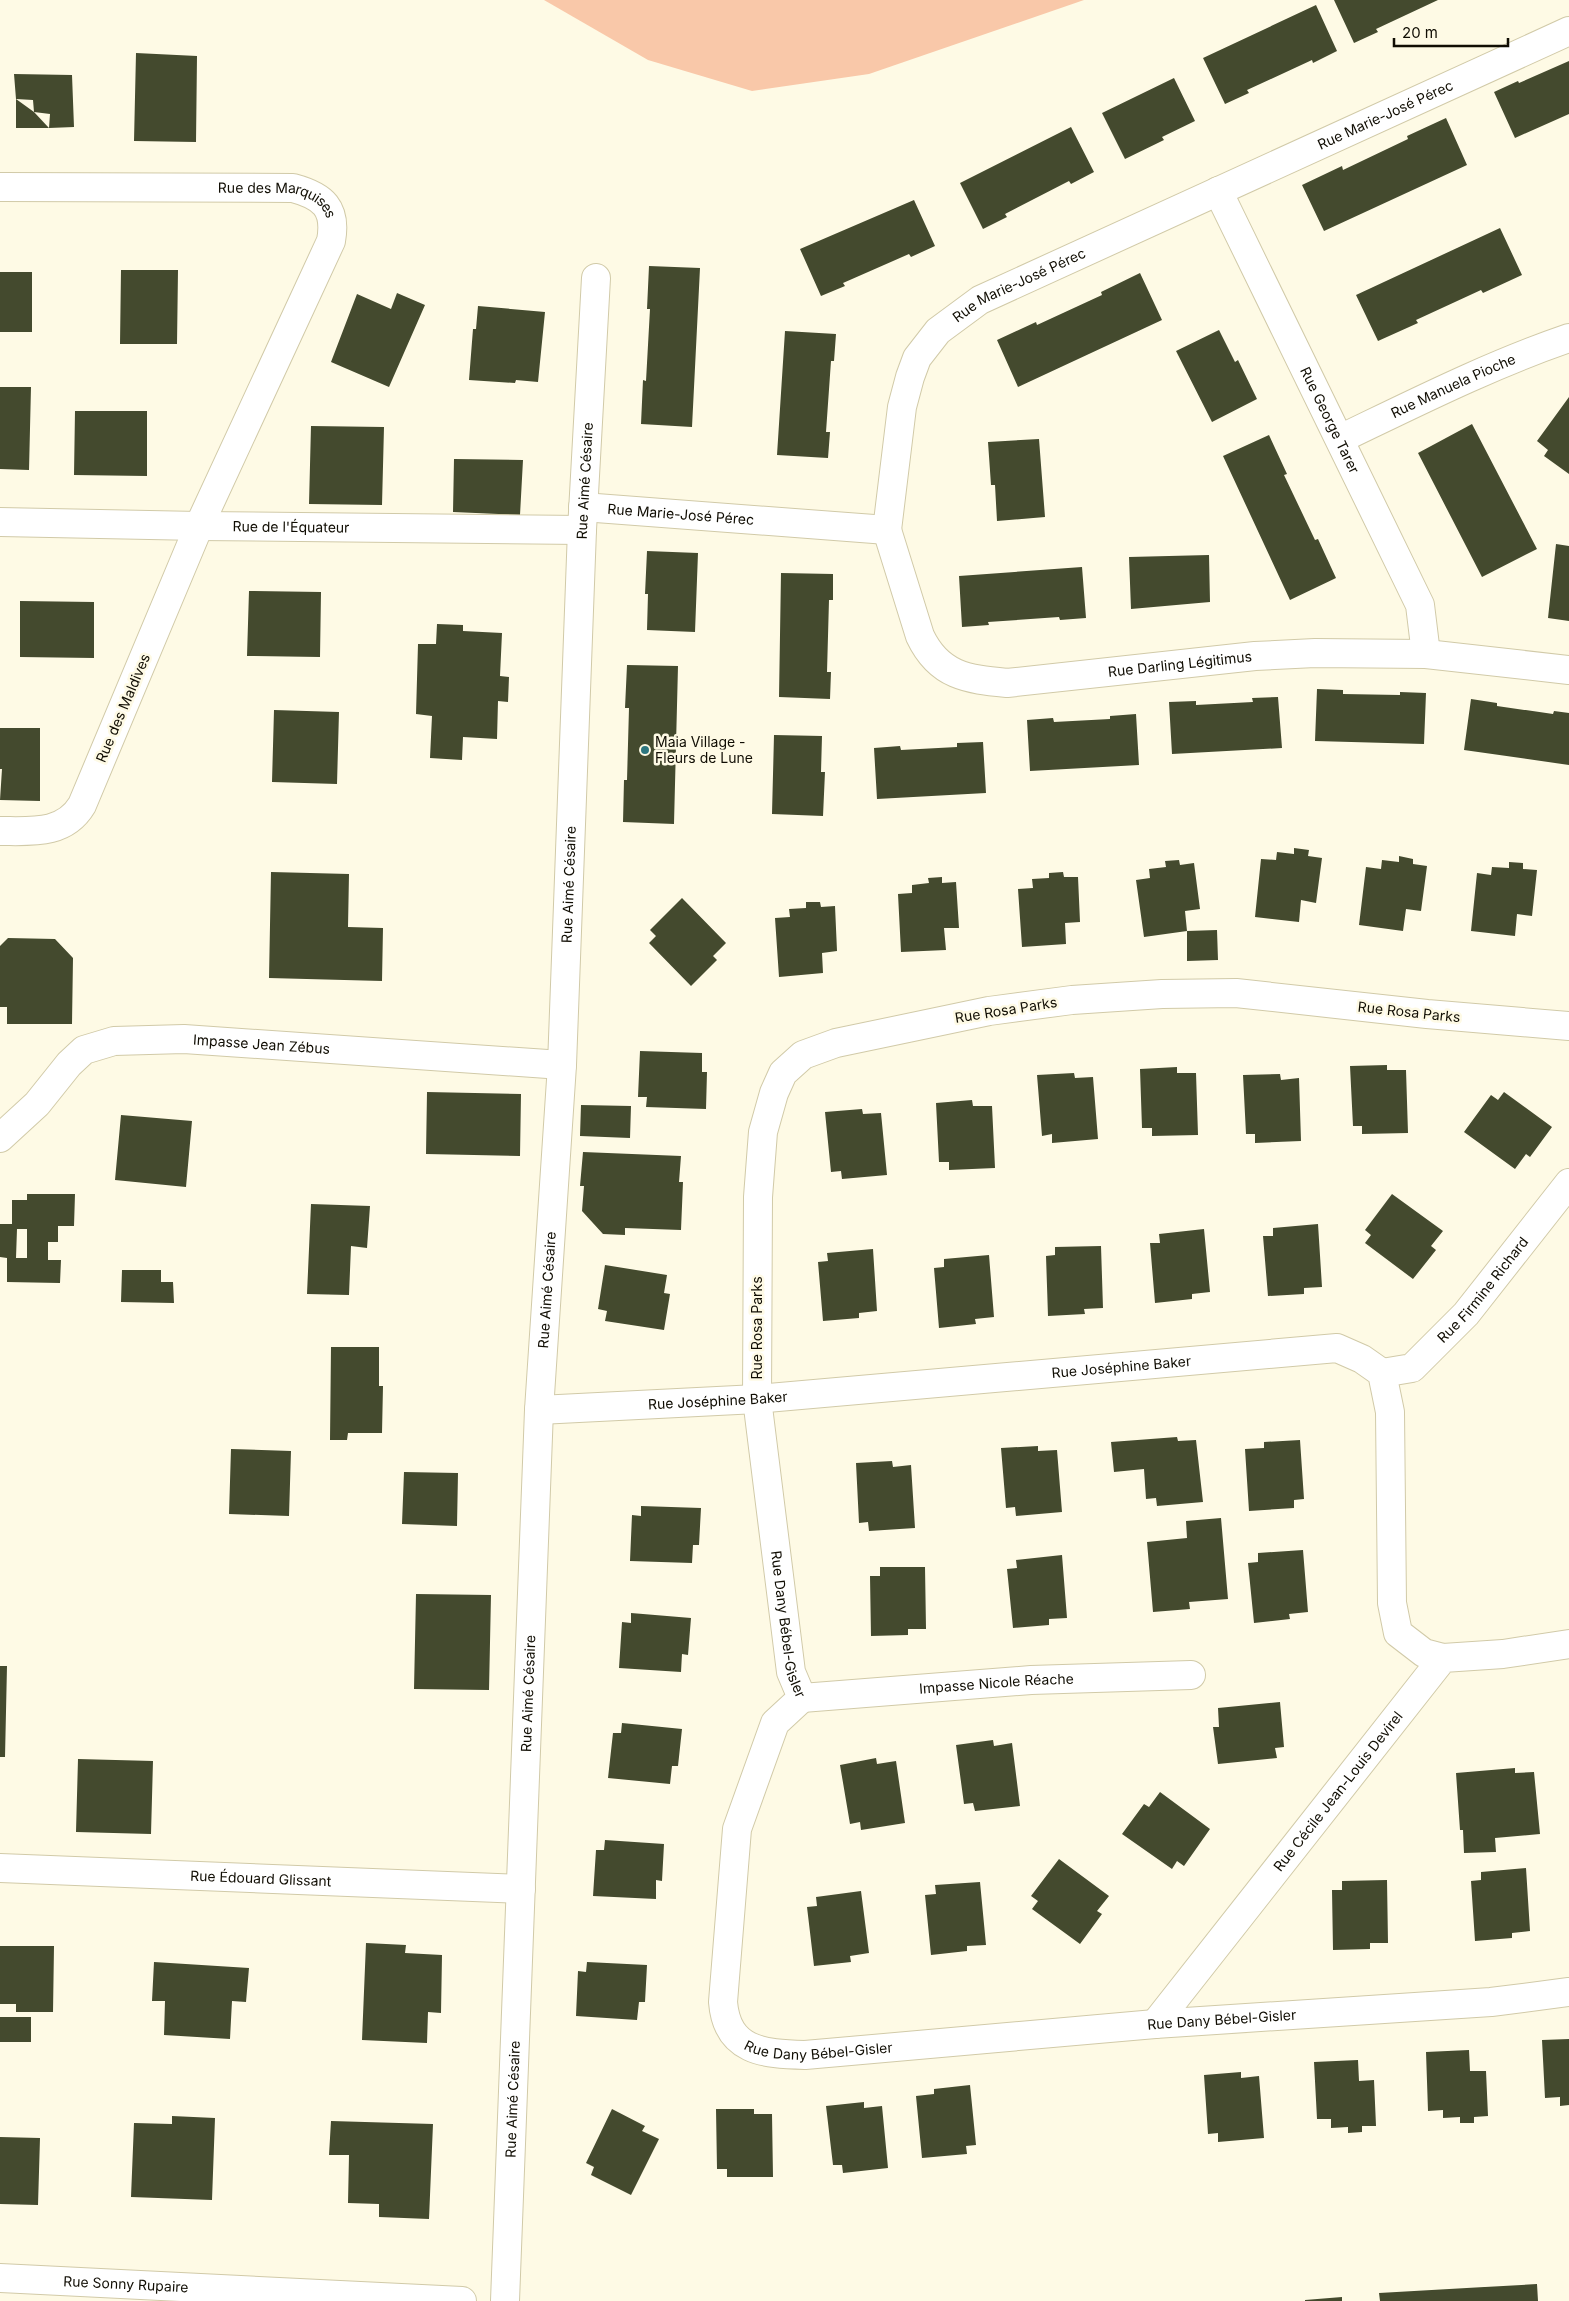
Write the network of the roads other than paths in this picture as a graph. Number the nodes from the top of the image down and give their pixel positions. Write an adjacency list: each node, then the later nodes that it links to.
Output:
1 (1569, 31): 3 (street, Rue Marie-José Pérec)
2 (0, 187): 9 (street, Rue des Marquises)
3 (1218, 191): 6 (street, Rue George Tarer); 10 (street, Rue Marie-José Pérec)
4 (596, 278): 7 (street, Rue Aimé Césaire)
5 (1569, 338): 6 (street, Rue Manuela Pioche)
6 (1340, 439): 11 (street, Rue George Tarer)
7 (583, 519): 9 (street, Rue de l'Équateur); 10 (street, Rue Marie-José Pérec); 15 (street, Rue Aimé Césaire)
8 (0, 522): 9 (street, Rue de l'Équateur)
9 (199, 526): 13 (street, Rue des Maldives)
10 (887, 530): 11 (street, Rue Darling Légitimus)
11 (1426, 654): 12 (street, Rue Darling Légitimus)
12 (1569, 670)
13 (0, 830)
14 (1569, 1026): 19 (street, Rue Rosa Parks)
15 (562, 1065): 16 (street, Impasse Jean Zébus); 20 (street, Rue Aimé Césaire)
16 (0, 1138)
17 (1569, 1183): 18 (street, Rue Firmine Richard)
18 (1382, 1373): 19 (street, Rue Joséphine Baker); 22 (street)
19 (757, 1399): 20 (street, Rue Joséphine Baker); 24 (street, Rue Dany Bébel-Gisler)
20 (539, 1410): 26 (street, Rue Aimé Césaire)
21 (1569, 1644): 22 (street)
22 (1443, 1658): 28 (street, Rue Cécile Jean-Louis Devirel)
23 (1191, 1675): 24 (street, Impasse Nicole Réache)
24 (802, 1698): 28 (street, Rue Dany Bébel-Gisler)
25 (0, 1868): 26 (street, Rue Édouard Glissant)
26 (522, 1889): 31 (street, Rue Aimé Césaire)
27 (1569, 1992): 28 (street, Rue Dany Bébel-Gisler)
28 (1155, 2024)
29 (0, 2278): 30 (street, Rue Sonny Rupaire)
30 (462, 2301)
31 (505, 2301)

